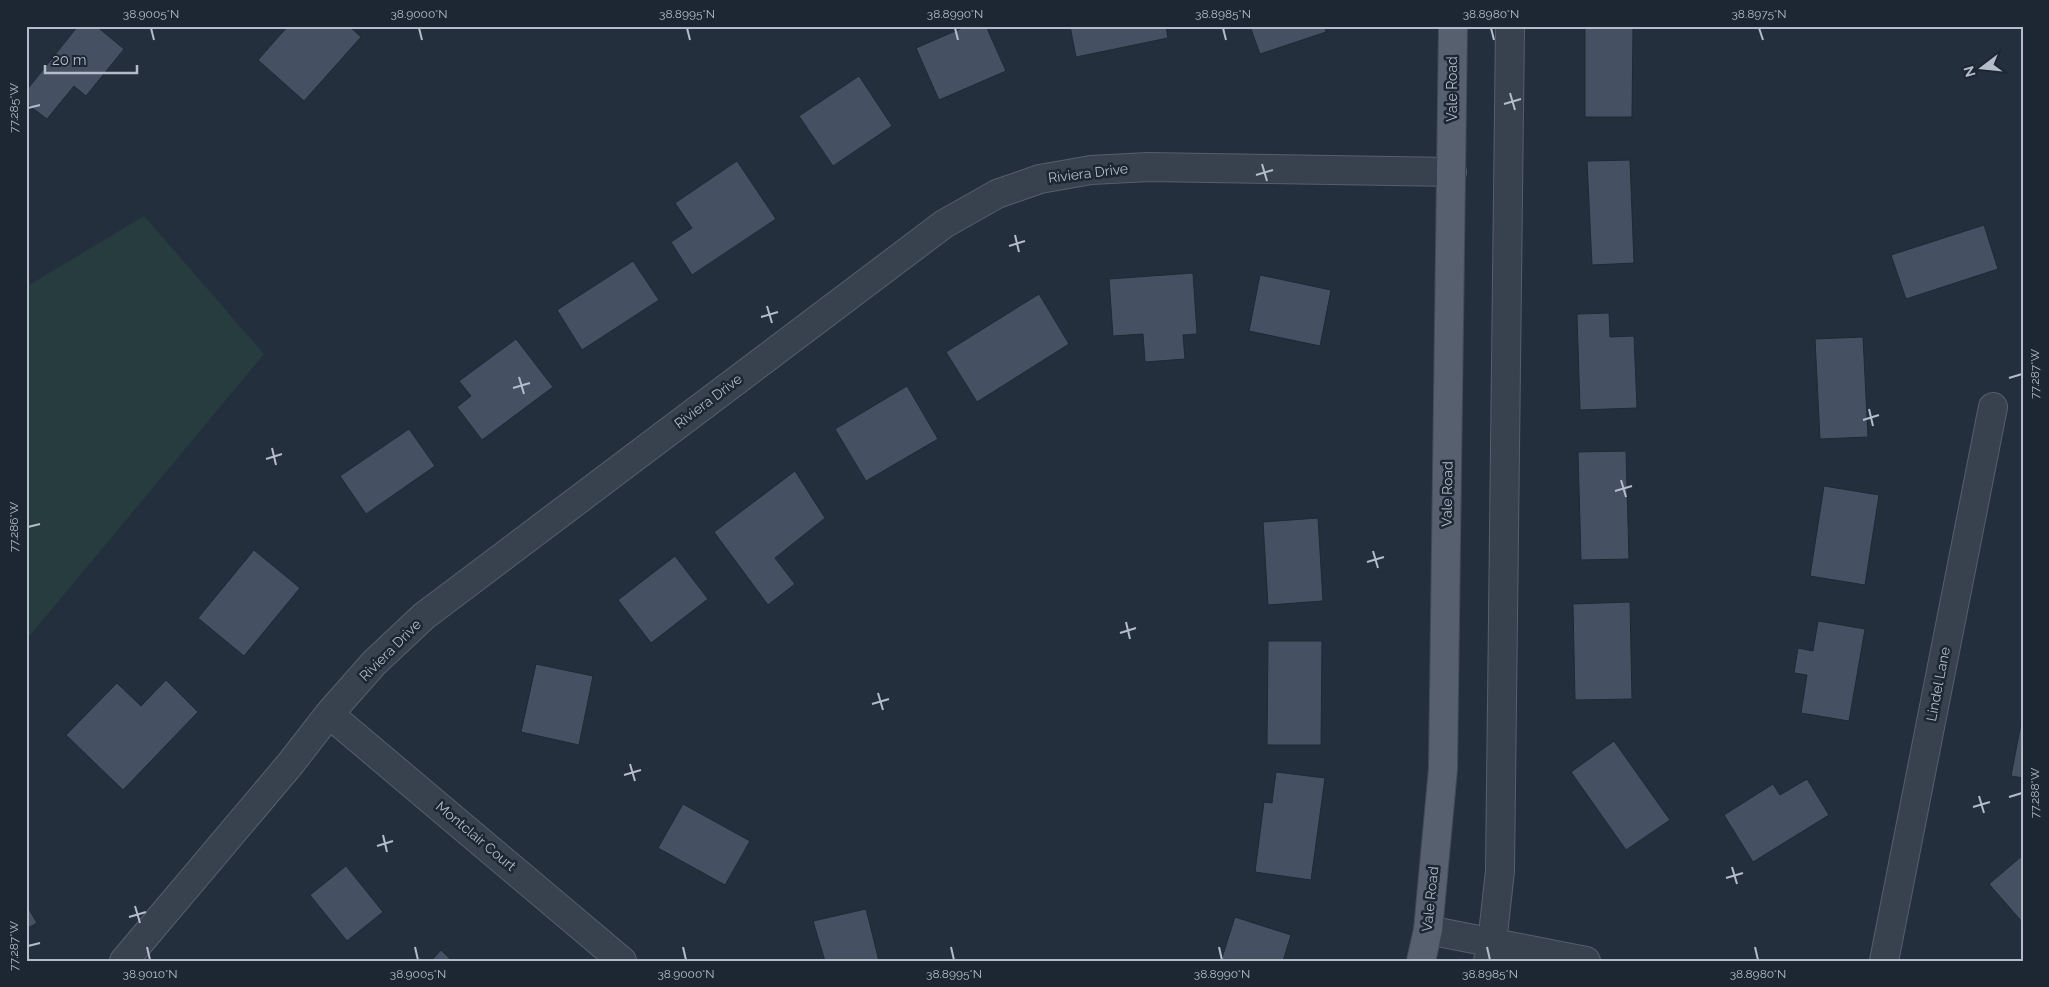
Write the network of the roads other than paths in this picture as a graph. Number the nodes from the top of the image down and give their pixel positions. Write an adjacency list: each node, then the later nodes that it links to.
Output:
1 (1453, 26): 3 (main road, Vale Road)
2 (1510, 26): 7 (street)
3 (1452, 172): 5 (street, Riviera Drive); 6 (main road, Vale Road)
4 (1993, 407): 12 (street, Lindel Lane)
5 (329, 714): 8 (street, Riviera Drive); 9 (street, Montclair Court)
6 (1428, 930): 7 (street); 10 (main road, Vale Road)
7 (1490, 952): 11 (street)
8 (124, 961)
9 (622, 961)
10 (1421, 961)
11 (1586, 961)
12 (1884, 961)

